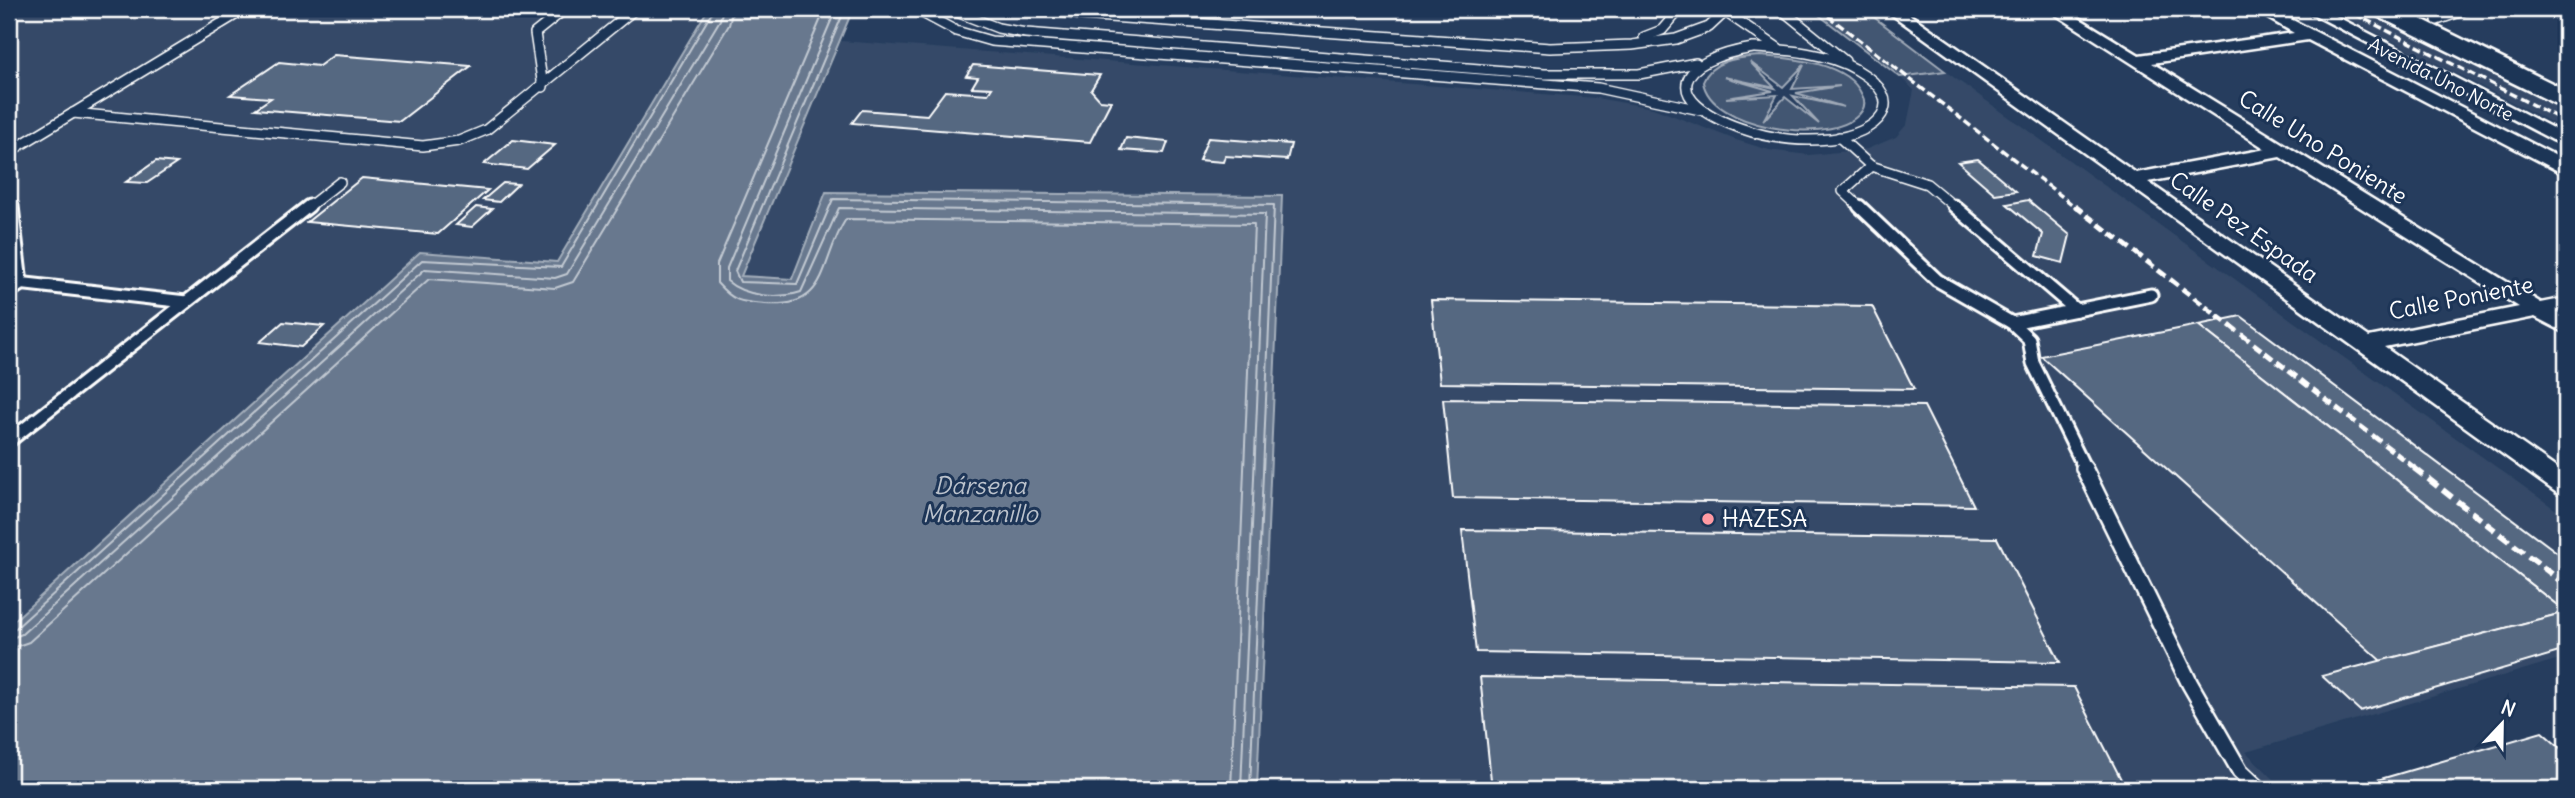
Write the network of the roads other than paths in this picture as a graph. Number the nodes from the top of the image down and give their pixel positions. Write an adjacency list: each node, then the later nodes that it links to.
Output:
1 (245, 9): 28 (lane)
2 (565, 9): 25 (lane)
3 (635, 9): 25 (lane)
4 (915, 9): 27 (lane)
5 (949, 9): 22 (lane)
6 (1044, 9): 19 (lane)
7 (1674, 9): 19 (lane)
8 (1781, 9): 23 (lane)
9 (1892, 9): 36 (street, Calle Pez Espada)
10 (2054, 9): 21 (street, Calle Uno Poniente)
11 (2260, 9): 18 (street, Avenida Uno Norte)
12 (2287, 9): 33 (street)
13 (2311, 9): 30 (street)
14 (2382, 9): 26 (main road)
15 (2468, 9): 17 (lane)
16 (1723, 10): 19 (lane); 20 (lane)
17 (2426, 14): 24 (main road)
18 (2310, 35): 21 (street); 35 (street, Avenida Uno Norte)
19 (1621, 47)
20 (1778, 48): 22 (lane); 23 (lane)
21 (2139, 60): 31 (street, Calle Uno Poniente)
22 (1696, 63): 27 (lane)
23 (1859, 72): 29 (lane)
24 (2566, 83)
25 (542, 87): 28 (lane)
26 (2566, 101)
27 (1705, 111): 29 (lane)
28 (73, 113): 32 (lane)
29 (1839, 137): 34 (lane)
30 (2566, 142)
31 (2283, 151): 36 (street); 44 (street, Calle Uno Poniente)
32 (9, 152)
33 (2566, 153)
34 (1871, 166): 45 (lane); 46 (lane)
35 (2566, 168)
36 (2133, 179): 48 (street, Calle Pez Espada)
37 (340, 182): 42 (lane)
38 (9, 183): 39 (lane)
39 (15, 283): 40 (lane); 42 (lane)
40 (9, 292)
41 (2151, 295): 45 (lane)
42 (186, 302): 49 (lane)
43 (2566, 304): 44 (street, Calle Poniente)
44 (2538, 309): 47 (street, Calle Uno Poniente); 48 (street, Calle Poniente)
45 (2077, 310): 46 (lane)
46 (2012, 323): 51 (lane)
47 (2566, 327)
48 (2365, 344): 50 (street, Calle Pez Espada)
49 (9, 441)
50 (2566, 487)
51 (2259, 789)

